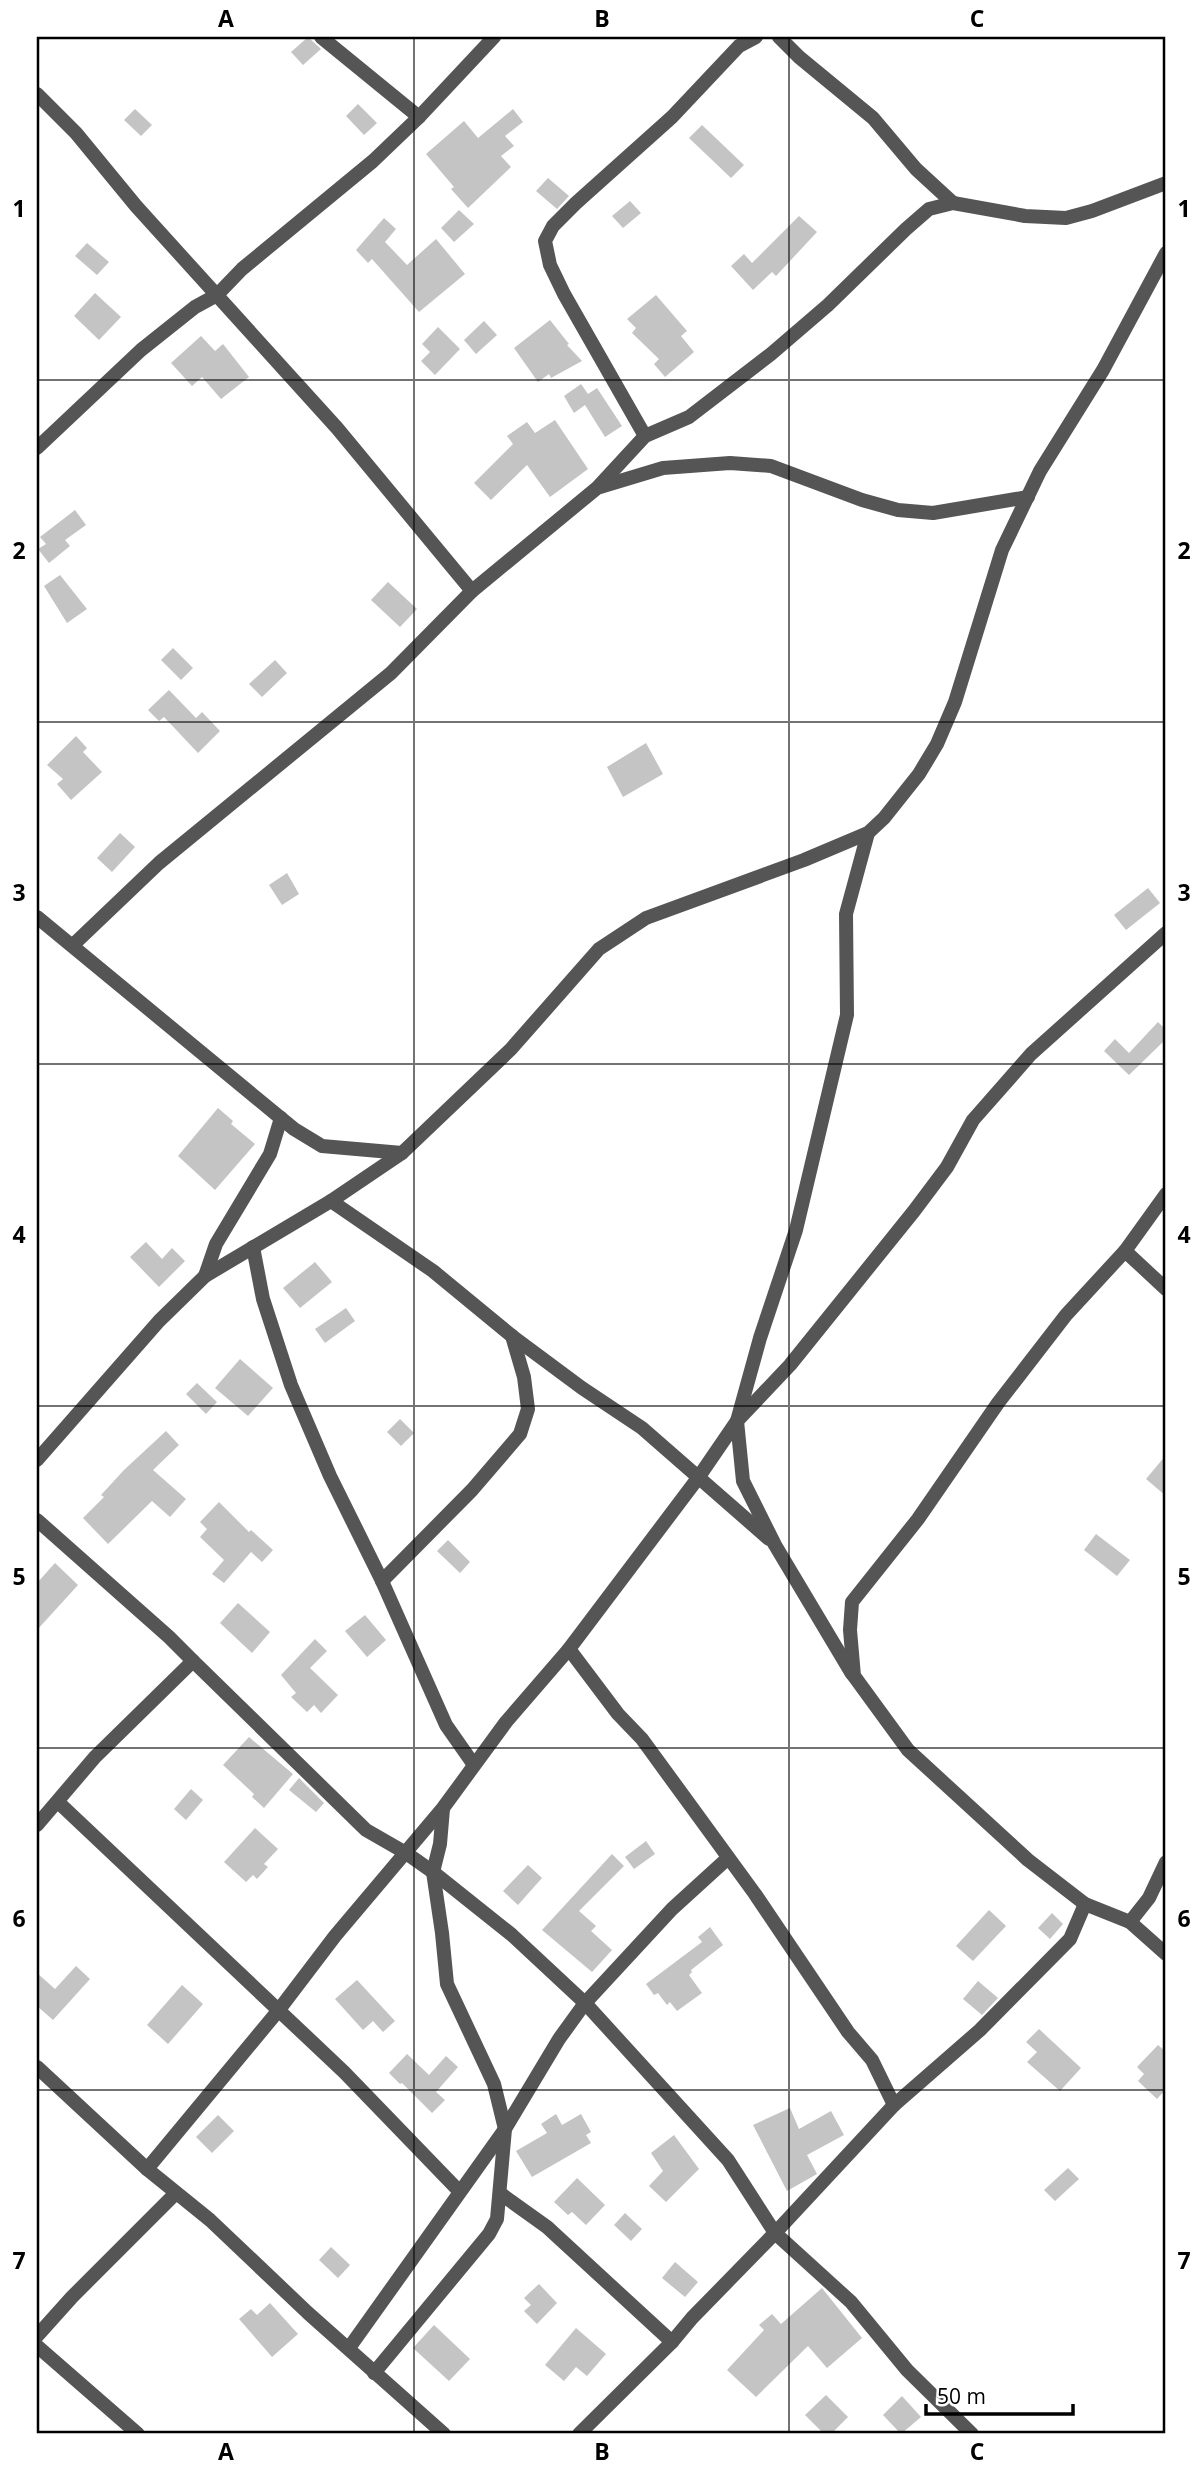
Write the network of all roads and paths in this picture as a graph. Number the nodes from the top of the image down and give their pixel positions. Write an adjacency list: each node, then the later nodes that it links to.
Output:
1 (321, 37): 6 (street)
2 (494, 37): 6 (street)
3 (756, 37): 11 (street)
4 (779, 37): 8 (street)
5 (37, 97): 10 (street)
6 (419, 117): 10 (street)
7 (1166, 183): 8 (street)
8 (953, 203): 11 (street)
9 (1166, 253): 14 (street)
10 (217, 295): 12 (street); 15 (street)
11 (645, 436): 13 (street)
12 (37, 448)
13 (597, 488): 14 (street); 15 (street)
14 (1028, 497): 16 (street)
15 (471, 591): 19 (street)
16 (868, 833): 21 (street); 29 (street)
17 (37, 917): 19 (street)
18 (1166, 933): 29 (street)
19 (73, 945): 20 (street)
20 (281, 1118): 21 (street); 26 (street)
21 (402, 1153): 23 (street)
22 (1166, 1194): 25 (street)
23 (331, 1201): 24 (street); 28 (street)
24 (253, 1247): 26 (street); 34 (street)
25 (1125, 1251): 27 (street); 37 (street)
26 (205, 1276): 30 (street)
27 (1166, 1289)
28 (512, 1335): 31 (street); 34 (street)
29 (737, 1421): 31 (street); 33 (street)
30 (37, 1461)
31 (698, 1478): 33 (street); 35 (street)
32 (37, 1520): 36 (street)
33 (775, 1545): 37 (street)
34 (382, 1581): 38 (street)
35 (569, 1649): 38 (street); 43 (street)
36 (193, 1661): 39 (street); 42 (street)
37 (854, 1676): 46 (street)
38 (474, 1765): 40 (street)
39 (58, 1802): 41 (street); 50 (street)
40 (443, 1808): 42 (street); 45 (street)
41 (37, 1825)
42 (406, 1853): 45 (street); 50 (street)
43 (729, 1858): 49 (street); 52 (street)
44 (1166, 1862): 47 (street)
45 (433, 1871): 49 (street); 53 (street)
46 (1086, 1904): 47 (street); 52 (street)
47 (1130, 1922): 48 (street)
48 (1166, 1954)
49 (585, 2003): 53 (street); 58 (street)
50 (278, 2011): 54 (street); 55 (street)
51 (37, 2067): 54 (street)
52 (894, 2105): 58 (street)
53 (505, 2129): 55 (street); 57 (street)
54 (146, 2169): 56 (street)
55 (459, 2191): 62 (street)
56 (175, 2194): 59 (street); 62 (street)
57 (501, 2194): 60 (street); 63 (street)
58 (775, 2233): 60 (street); 67 (street)
59 (37, 2336)
60 (673, 2342): 66 (street)
61 (37, 2346): 64 (street)
62 (349, 2348): 63 (street)
63 (374, 2372): 65 (street)
64 (138, 2434)
65 (444, 2434)
66 (579, 2434)
67 (972, 2434)

